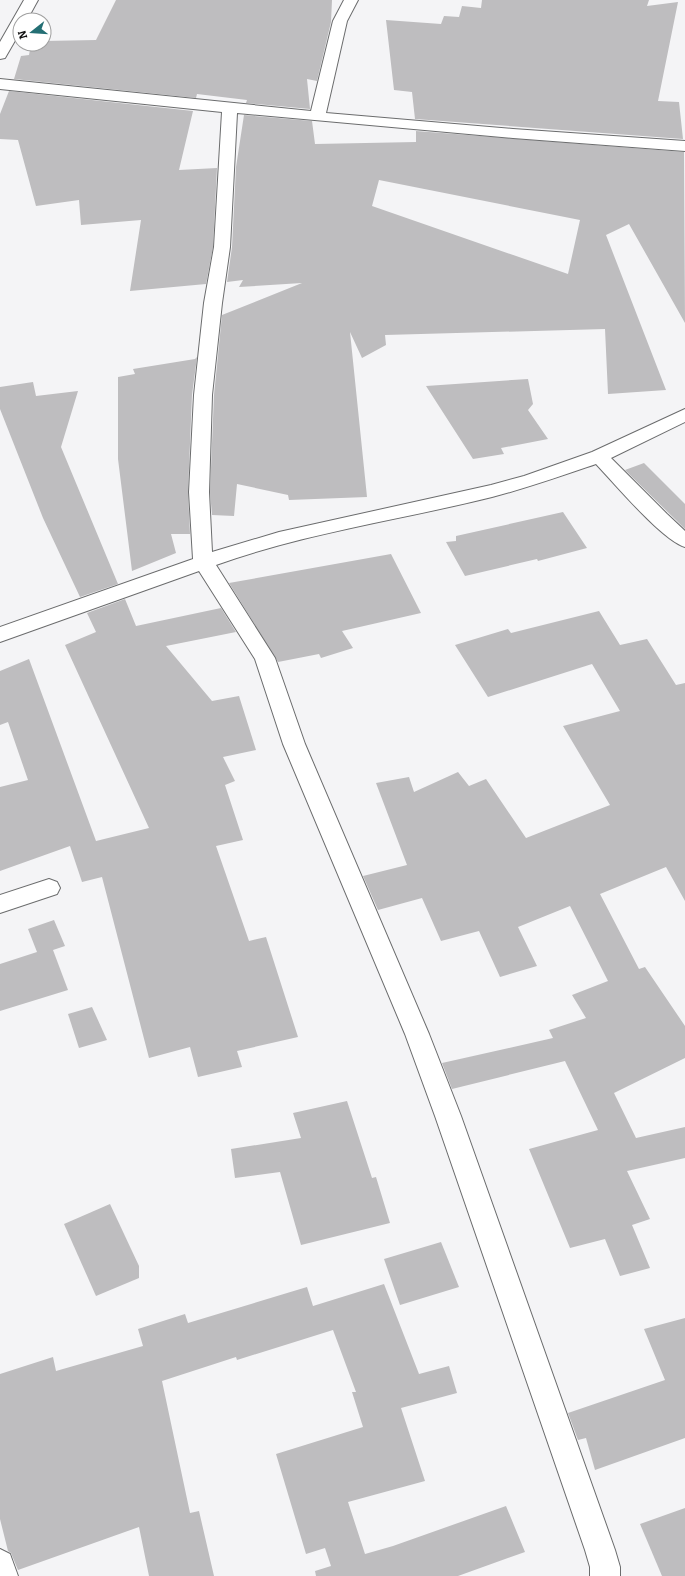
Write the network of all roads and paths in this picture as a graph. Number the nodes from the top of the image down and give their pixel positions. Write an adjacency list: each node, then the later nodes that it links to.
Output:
1 (31, 0): 3 (street)
2 (350, 0): 6 (street)
3 (0, 55)
4 (0, 84): 5 (street)
5 (230, 108): 6 (street); 11 (street)
6 (317, 117): 7 (street)
7 (685, 146)
8 (685, 415): 9 (street)
9 (600, 456): 10 (street); 11 (street)
10 (685, 540)
11 (203, 561): 12 (street); 17 (street)
12 (0, 635)
13 (49, 888): 14 (street)
14 (0, 904)
15 (0, 1564): 16 (street)
16 (3, 1576)
17 (605, 1576)

